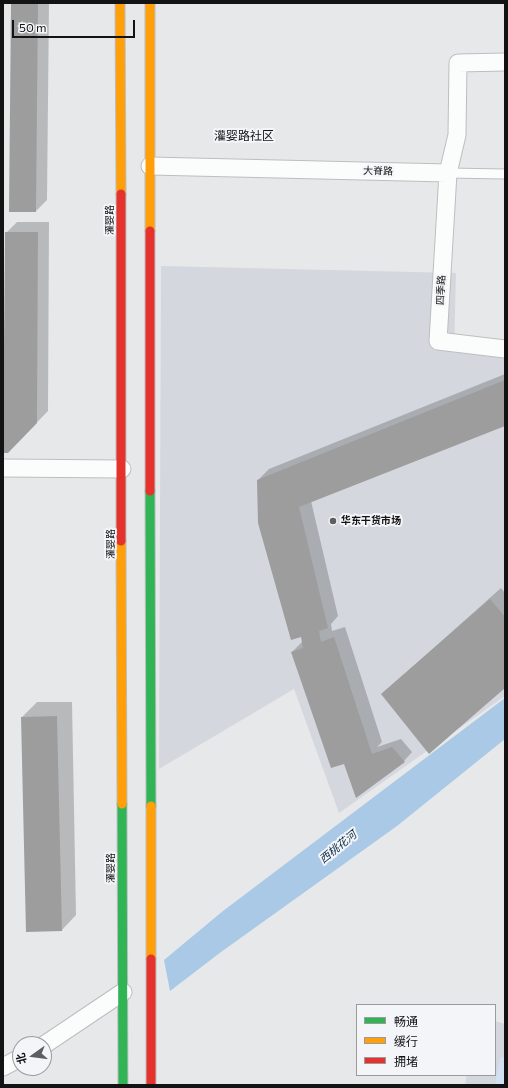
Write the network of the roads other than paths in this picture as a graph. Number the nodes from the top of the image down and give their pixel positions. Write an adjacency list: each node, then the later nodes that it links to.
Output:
1 (120, 3): 9 (main road, 灌婴路)
2 (150, 3): 4 (main road)
3 (505, 62): 5 (street)
4 (150, 166): 5 (street, 大脊路); 15 (main road)
5 (448, 173): 6 (lane); 7 (street, 四季路)
6 (505, 174)
7 (505, 349)
8 (3, 468): 9 (street)
9 (122, 469): 10 (main road, 灌婴路)
10 (123, 992): 11 (street); 14 (main road, 灌婴路)
11 (52, 1040)
12 (12, 1062): 13 (street)
13 (3, 1067)
14 (123, 1085)
15 (151, 1085)

